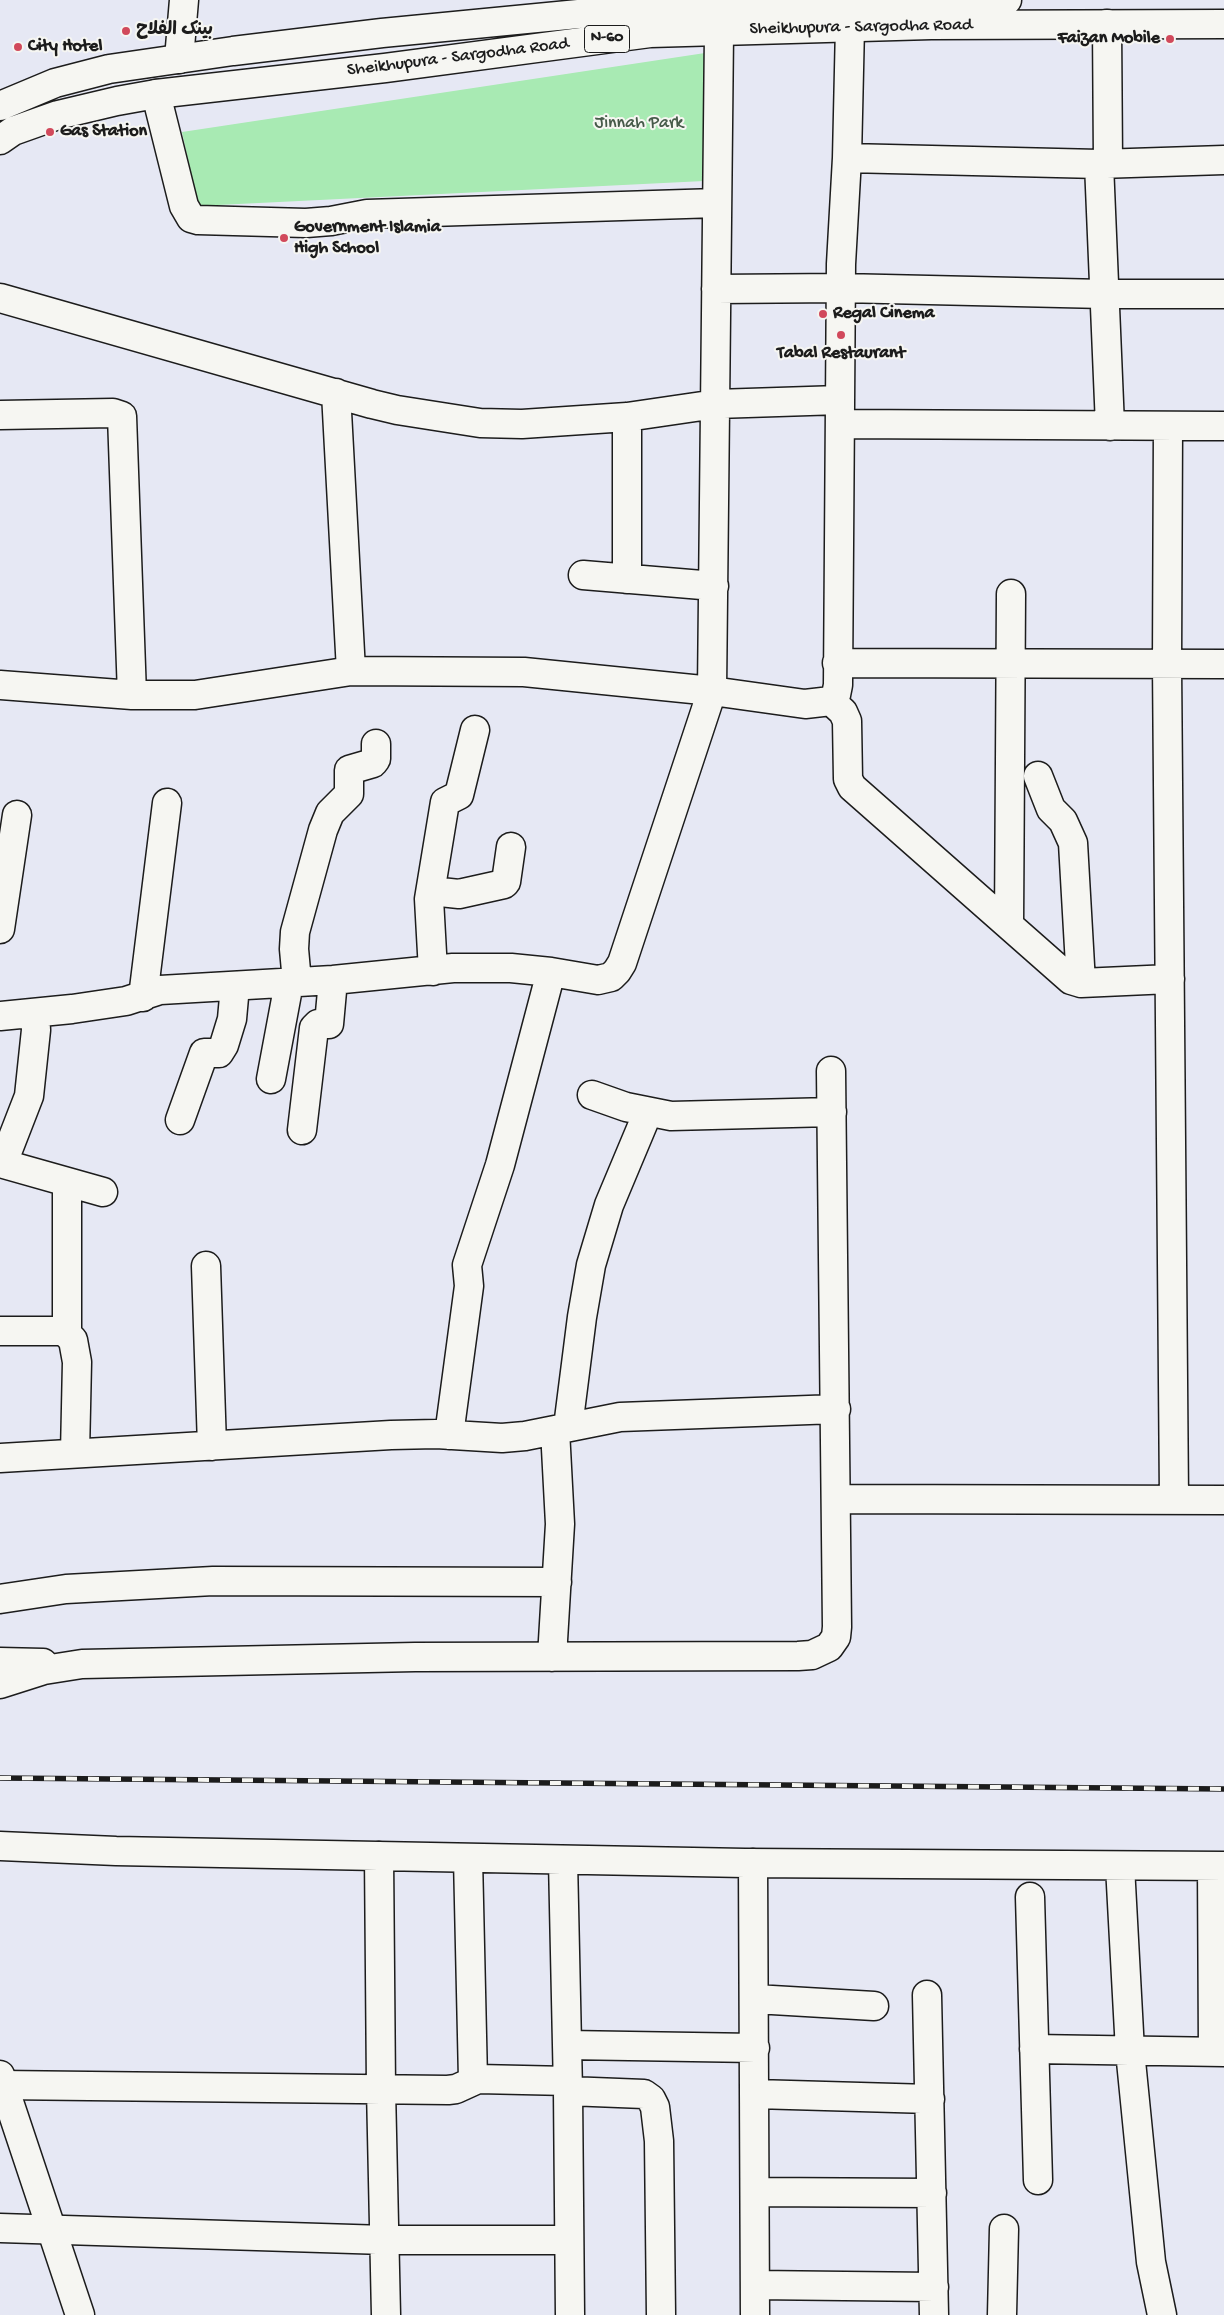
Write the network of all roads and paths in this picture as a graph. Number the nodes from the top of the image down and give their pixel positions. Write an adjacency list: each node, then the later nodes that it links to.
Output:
1 (184, 0): 10 (main road)
2 (964, 0): 3 (main road, Sheikhupura - Sargodha Road / N-60); 5 (main road, Sheikhupura - Sargodha Road / N-60)
3 (1007, 0)
4 (648, 4): 6 (main road, Sheikhupura - Sargodha Road / N-60); 9 (main road, Sheikhupura - Sargodha Road / N-60)
5 (851, 10): 6 (main road, Sheikhupura - Sargodha Road / N-60); 7 (main road, Sheikhupura - Sargodha Road / N-60); 15 (main road)
6 (717, 13): 11 (main road, Sheikhupura - Sargodha Road / N-60); 18 (main road)
7 (1107, 24): 8 (main road, Sheikhupura - Sargodha Road / N-60); 17 (main road)
8 (1224, 24)
9 (382, 34): 10 (main road, Sheikhupura - Sargodha Road / N-60); 11 (main road)
10 (179, 59): 13 (main road, Sheikhupura - Sargodha Road / N-60)
11 (386, 68): 12 (main road, Sheikhupura - Sargodha Road / N-60)
12 (156, 94): 14 (main road, Sheikhupura - Sargodha Road / N-60); 18 (main road)
13 (0, 106)
14 (0, 140)
15 (847, 158): 17 (main road); 19 (main road)
16 (1224, 160): 17 (main road)
17 (1104, 164): 21 (main road)
18 (717, 203): 20 (main road)
19 (841, 288): 20 (main road); 21 (main road); 26 (main road)
20 (716, 289): 25 (main road)
21 (1104, 294): 22 (main road); 29 (main road)
22 (1224, 294)
23 (0, 298): 24 (main road)
24 (336, 393): 28 (main road); 40 (main road)
25 (716, 404): 26 (main road); 28 (main road); 34 (main road)
26 (841, 412): 29 (main road); 36 (main road)
27 (0, 415): 43 (main road)
28 (628, 417): 33 (main road)
29 (1110, 426): 30 (main road)
30 (1168, 426): 31 (main road); 38 (main road)
31 (1224, 426)
32 (583, 575): 33 (main road)
33 (628, 579): 34 (main road)
34 (714, 586): 42 (main road)
35 (1011, 594): 37 (main road)
36 (837, 662): 37 (main road); 44 (main road)
37 (1010, 663): 38 (main road); 52 (main road)
38 (1167, 664): 39 (main road); 56 (main road)
39 (1224, 664)
40 (351, 671): 42 (main road); 43 (main road)
41 (0, 685): 43 (main road)
42 (712, 691): 44 (main road); 55 (main road)
43 (132, 695)
44 (831, 701): 52 (main road)
45 (475, 730): 51 (main road)
46 (376, 744): 58 (main road)
47 (1038, 776): 59 (main road)
48 (167, 803): 61 (main road)
49 (16, 815): 53 (main road)
50 (511, 847): 51 (main road)
51 (430, 891): 54 (main road)
52 (1009, 925): 59 (main road)
53 (0, 929)
54 (433, 971): 55 (main road); 57 (main road)
55 (551, 972): 81 (main road)
56 (1170, 979): 59 (main road); 86 (main road)
57 (333, 980): 58 (main road); 65 (main road)
58 (293, 983): 60 (main road); 64 (main road)
59 (1081, 984)
60 (235, 986): 61 (main road); 71 (main road)
61 (143, 997): 62 (main road)
62 (35, 1013): 63 (main road); 73 (main road)
63 (0, 1016)
64 (267, 1039): 65 (main road); 67 (main road)
65 (311, 1050): 72 (main road)
66 (831, 1071): 70 (main road)
67 (270, 1079)
68 (592, 1095): 69 (main road)
69 (648, 1112): 70 (main road); 80 (main road)
70 (832, 1112): 79 (main road)
71 (180, 1120)
72 (302, 1130)
73 (1, 1163): 74 (main road)
74 (67, 1182): 75 (main road); 78 (main road)
75 (103, 1192)
76 (206, 1266): 82 (main road)
77 (0, 1331): 78 (main road)
78 (67, 1333): 83 (main road)
79 (836, 1409): 80 (main road); 85 (main road)
80 (562, 1429): 81 (main road); 88 (main road)
81 (448, 1435): 82 (main road)
82 (212, 1446): 83 (main road)
83 (75, 1453): 84 (main road)
84 (0, 1458)
85 (836, 1499): 86 (main road); 90 (main road)
86 (1174, 1499): 87 (main road)
87 (1224, 1500)
88 (557, 1582): 89 (main road); 90 (main road)
89 (0, 1599)
90 (552, 1657): 92 (main road)
91 (0, 1662): 92 (main road)
92 (82, 1664): 93 (main road)
93 (0, 1684)
94 (0, 1846): 95 (main road)
95 (379, 1856): 96 (main road); 113 (main road)
96 (468, 1858): 97 (main road); 110 (main road)
97 (563, 1860): 98 (main road); 105 (main road)
98 (753, 1863): 99 (main road); 103 (main road)
99 (1120, 1866): 100 (main road); 108 (main road)
100 (1218, 1866): 109 (main road)
101 (1030, 1897): 107 (main road)
102 (927, 1995): 115 (main road)
103 (755, 1999): 104 (main road); 106 (main road)
104 (874, 2006)
105 (567, 2044): 106 (main road); 112 (main road)
106 (755, 2048): 114 (main road)
107 (1034, 2049): 108 (main road); 116 (main road)
108 (1130, 2051): 109 (main road); 133 (main road)
109 (1218, 2052)
110 (473, 2080): 112 (main road); 113 (main road)
111 (1, 2081): 113 (main road); 120 (main road)
112 (568, 2086): 123 (main road); 129 (main road)
113 (381, 2089): 122 (main road)
114 (755, 2094): 115 (main road); 117 (main road)
115 (930, 2099): 118 (main road)
116 (1038, 2180)
117 (755, 2192): 118 (main road); 124 (main road)
118 (932, 2192): 125 (main road)
119 (0, 2228): 120 (main road)
120 (51, 2229): 122 (main road); 126 (main road)
121 (1004, 2229): 132 (main road)
122 (385, 2240): 123 (main road); 127 (main road)
123 (569, 2240): 128 (main road)
124 (755, 2285): 125 (main road); 130 (main road)
125 (934, 2287): 131 (main road)
126 (80, 2315)
127 (386, 2315)
128 (570, 2315)
129 (661, 2315)
130 (755, 2315)
131 (934, 2315)
132 (1002, 2315)
133 (1162, 2315)

